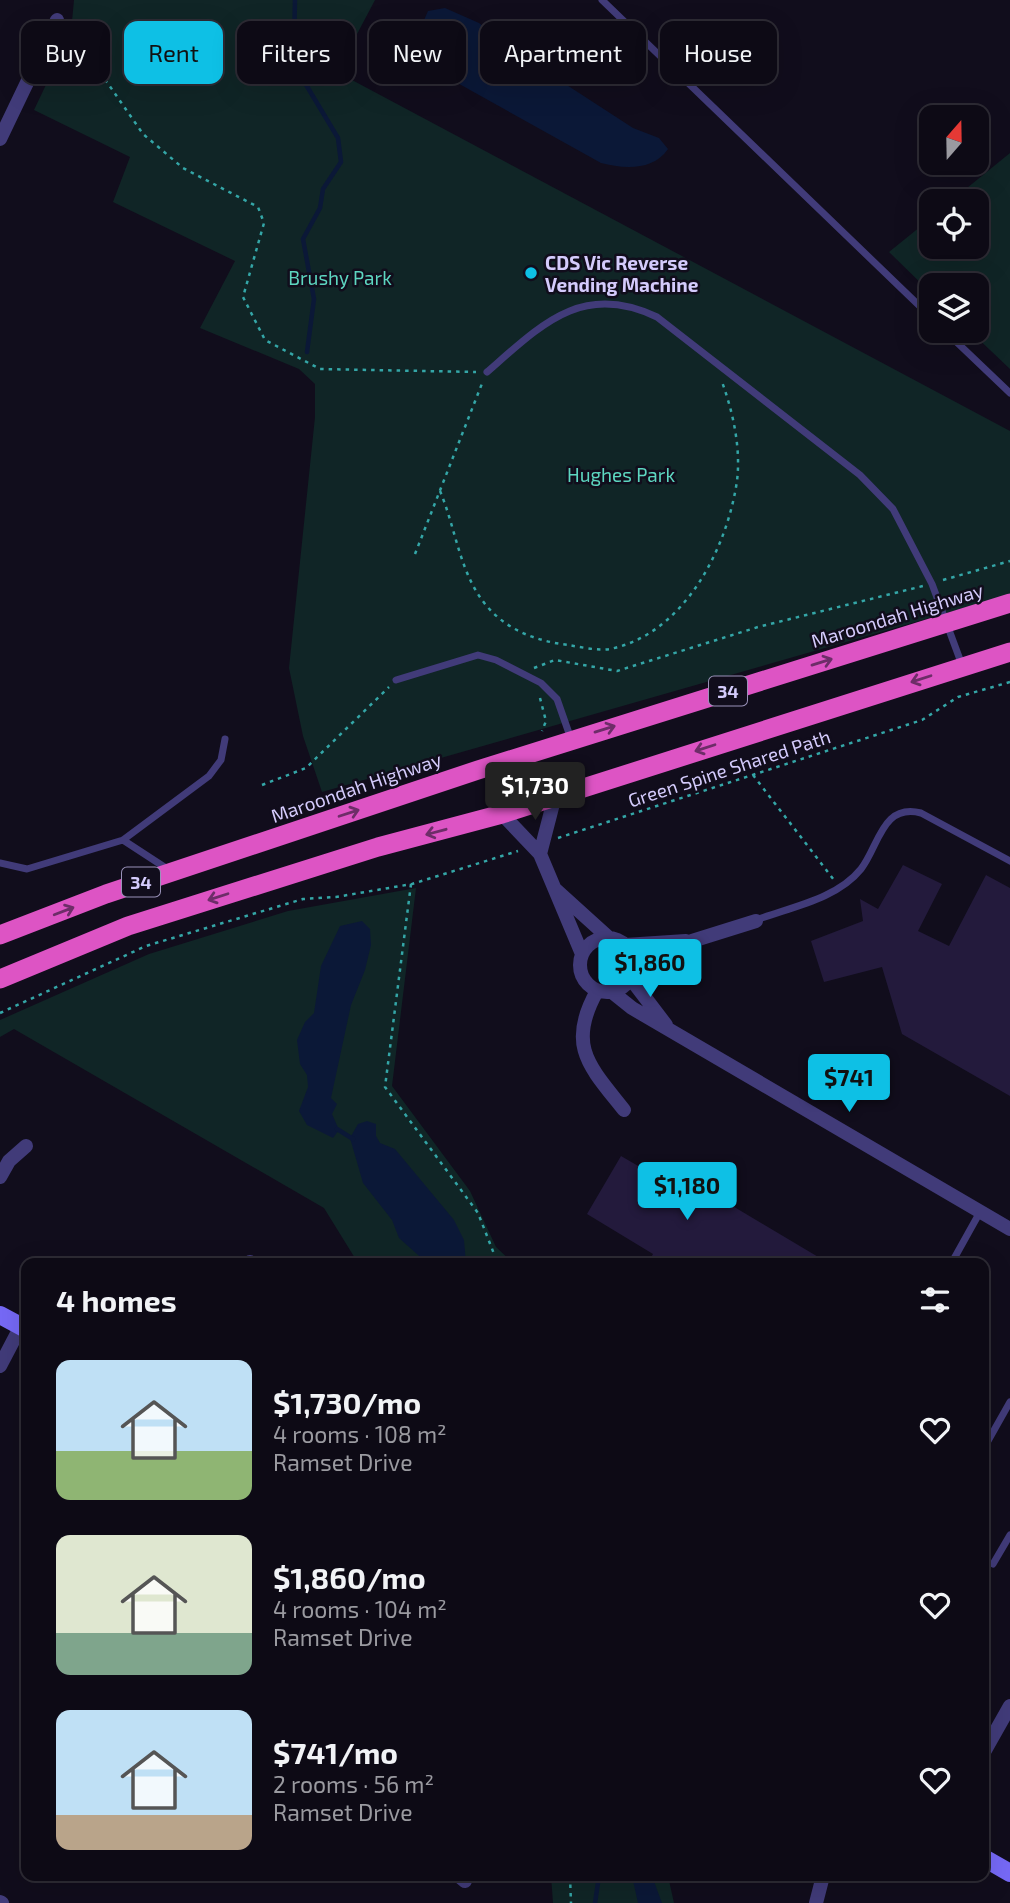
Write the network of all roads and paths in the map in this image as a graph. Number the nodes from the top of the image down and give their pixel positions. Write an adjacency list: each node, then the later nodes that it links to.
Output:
1 (602, 0): 4 (lane)
2 (57, 20): 3 (street); 7 (path)
3 (0, 139)
4 (919, 305)
5 (958, 343): 8 (lane)
6 (712, 360): 7 (lane); 9 (path); 12 (lane)
7 (487, 372): 9 (path)
8 (1010, 393)
9 (440, 491): 10 (path)
10 (415, 554)
11 (1010, 561): 12 (path)
12 (932, 583): 14 (lane); 17 (path)
13 (1010, 603): 14 (highway, Maroondah Highway / 34)
14 (947, 623): 16 (lane); 23 (highway, Maroondah Highway / 34, one-way to 14)
15 (1010, 652): 16 (highway, 34)
16 (962, 666): 26 (highway, 34, one-way to 26)
17 (523, 674): 18 (lane); 23 (lane)
18 (396, 680): 25 (path)
19 (1010, 682): 24 (path, Green Spine Shared Path)
20 (535, 691): 21 (path)
21 (540, 733)
22 (225, 739): 28 (lane)
23 (571, 740): 32 (highway, Maroondah Highway / 34, one-way to 23)
24 (753, 775): 29 (path, Green Spine Shared Path); 35 (path)
25 (262, 785)
26 (555, 796): 27 (highway, 34); 29 (street)
27 (502, 814): 29 (street); 43 (highway, 34, one-way to 43)
28 (122, 840): 31 (lane); 32 (lane)
29 (538, 848): 33 (path, Green Spine Shared Path); 34 (street)
30 (1010, 861): 35 (lane)
31 (0, 863)
32 (173, 872): 37 (highway, Maroondah Highway / 34, one-way to 32)
33 (411, 884): 46 (path, Green Spine Shared Path); 53 (path)
34 (552, 887): 38 (street); 41 (street)
35 (841, 889): 36 (lane)
36 (755, 921): 39 (street)
37 (0, 935)
38 (609, 938): 40 (street); 41 (street)
39 (692, 941): 40 (street); 42 (street)
40 (625, 945): 42 (street)
41 (582, 954): 44 (street)
42 (633, 975): 45 (street); 47 (street)
43 (0, 979)
44 (597, 991): 45 (street); 48 (street)
45 (612, 992): 47 (street)
46 (0, 1013)
47 (670, 1031): 51 (street)
48 (624, 1110)
49 (26, 1146): 50 (street)
50 (0, 1177)
51 (981, 1211): 52 (street); 54 (lane)
52 (1010, 1228)
53 (496, 1258)
54 (954, 1258)
55 (0, 1315): 56 (main road)
56 (21, 1326)
57 (21, 1332): 58 (street)
58 (0, 1366)
59 (1010, 1402): 60 (lane)
60 (989, 1439)
61 (1010, 1535): 62 (lane)
62 (993, 1564)
63 (1010, 1706): 64 (street)
64 (989, 1743)
65 (989, 1861): 66 (main road)
66 (1010, 1873)
67 (570, 1881): 69 (path)
68 (821, 1881): 70 (street)
69 (571, 1903)
70 (816, 1903)

